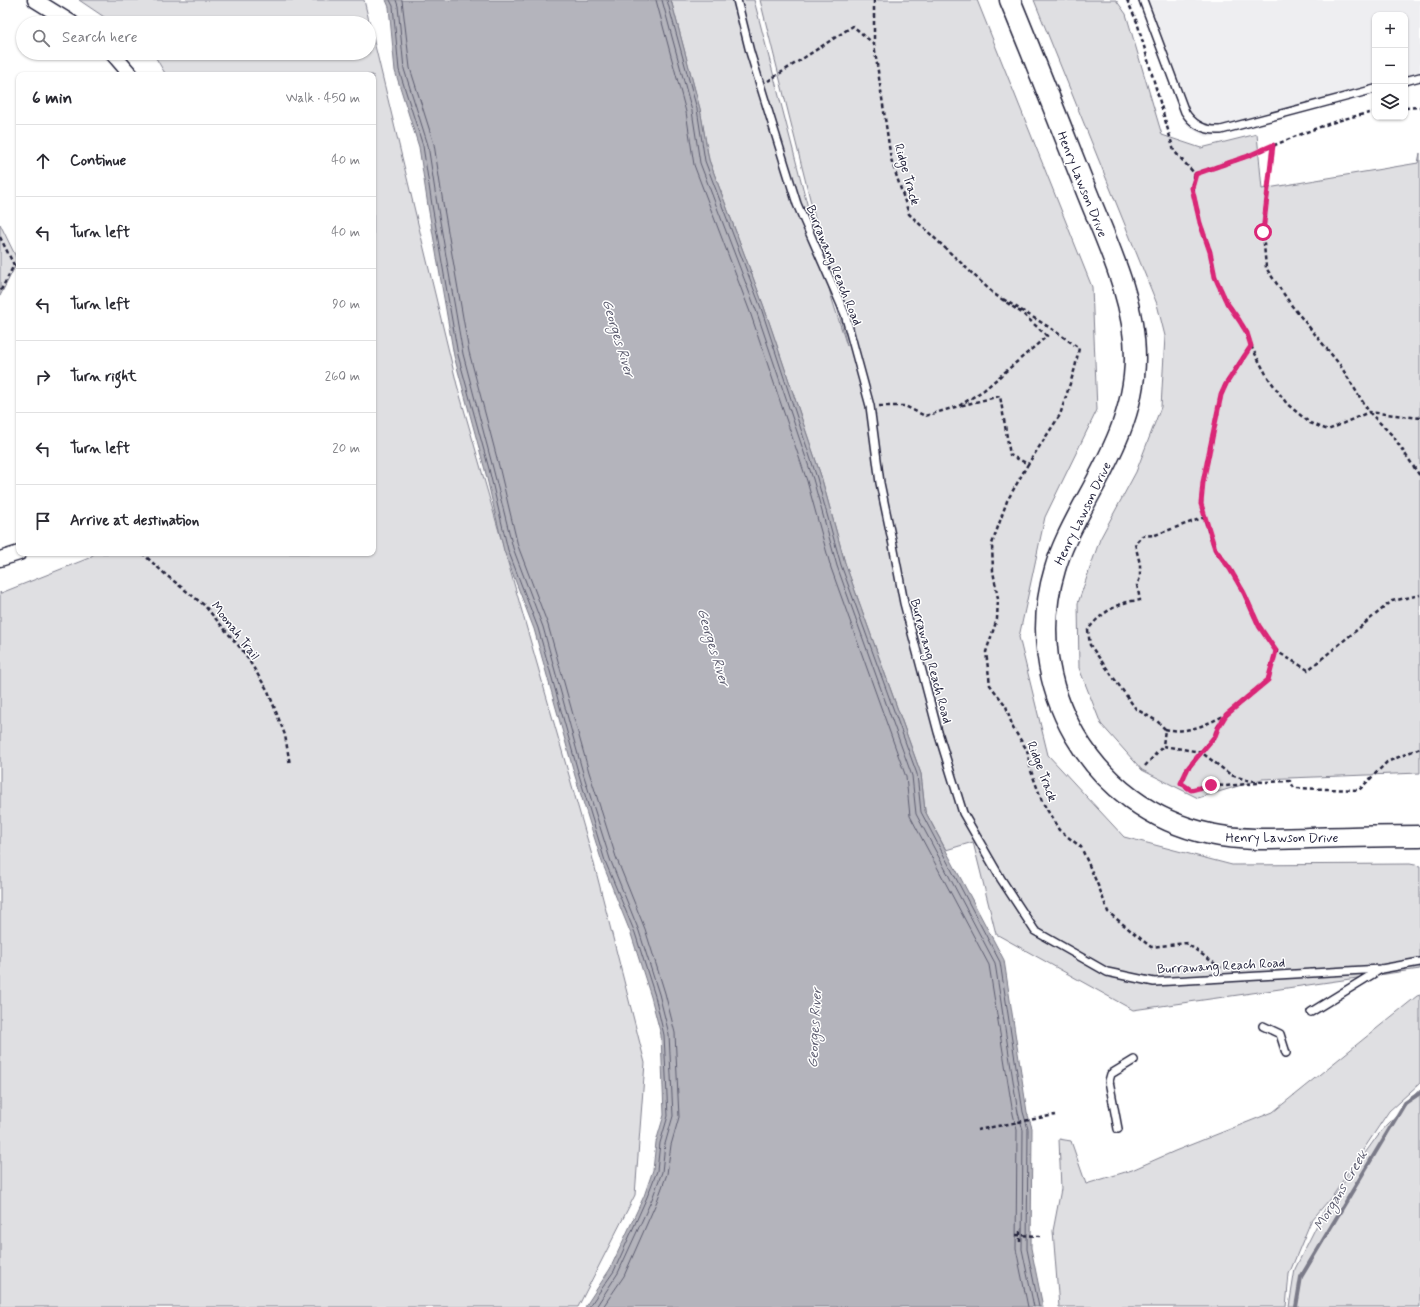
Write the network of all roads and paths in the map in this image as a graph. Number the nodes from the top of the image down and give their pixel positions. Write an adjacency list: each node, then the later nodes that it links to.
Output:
1 (35, 0): 7 (street)
2 (737, 0): 13 (lane, Burrawang Reach Road)
3 (874, 0): 8 (path, Ridge Track)
4 (1010, 0): 45 (main road, Henry Lawson Drive)
5 (1127, 0): 19 (path)
6 (1143, 0): 14 (lane)
7 (61, 16)
8 (874, 44): 13 (path); 23 (path, Ridge Track)
9 (118, 60): 10 (street)
10 (128, 72)
11 (1420, 77): 12 (lane)
12 (1408, 80)
13 (761, 86): 25 (lane, Burrawang Reach Road)
14 (1372, 90)
15 (1420, 107): 16 (path)
16 (1408, 108)
17 (1372, 112): 18 (path)
18 (1273, 145): 19 (path); 27 (path)
19 (1196, 174): 24 (path)
20 (0, 236): 21 (path)
21 (14, 265): 22 (path)
22 (0, 292)
23 (994, 294): 26 (path, Ridge Track); 29 (path, Ridge Track)
24 (1251, 346): 27 (path); 31 (path)
25 (870, 406): 26 (path); 48 (lane, Burrawang Reach Road)
26 (959, 406): 29 (path)
27 (1369, 412): 28 (path); 30 (path)
28 (1420, 418)
29 (1028, 464): 48 (path, Ridge Track)
30 (1420, 476)
31 (1204, 517): 36 (path); 38 (path)
32 (16, 554): 34 (street)
33 (145, 556): 42 (path, Moonah Trail)
34 (0, 559)
35 (1420, 595): 36 (path)
36 (1276, 651): 37 (path)
37 (1226, 715): 38 (path); 41 (path)
38 (1165, 729): 39 (path)
39 (1163, 746): 41 (path); 43 (path)
40 (1420, 748): 44 (path)
41 (1201, 752): 44 (path); 44 (path)
42 (290, 765)
43 (1145, 766)
44 (1263, 782)
45 (1420, 836)
46 (1420, 962): 47 (lane, Burrawang Reach Road)
47 (1381, 969): 48 (lane, Burrawang Reach Road); 49 (lane)
48 (1233, 978)
49 (1312, 1012)
50 (1263, 1026): 51 (lane)
51 (1286, 1053)
52 (1134, 1060): 54 (lane)
53 (1055, 1115): 55 (path)
54 (1118, 1129)
55 (977, 1130)
56 (1020, 1229): 58 (path)
57 (1016, 1235): 58 (path)
58 (1020, 1236): 59 (path); 60 (path)
59 (1040, 1236)
60 (1020, 1242)

